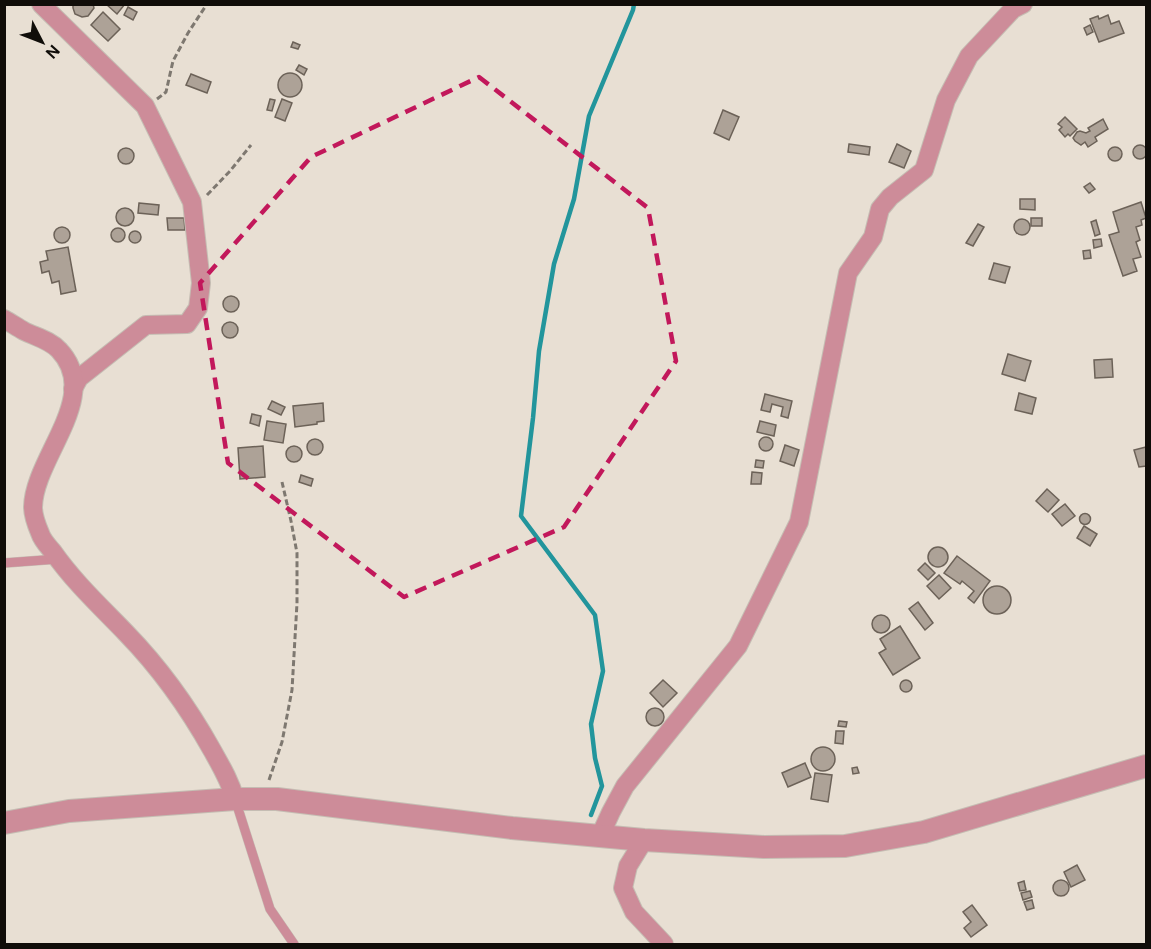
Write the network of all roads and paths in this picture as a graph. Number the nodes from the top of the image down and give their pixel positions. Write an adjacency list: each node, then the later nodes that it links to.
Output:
1 (41, 4): 4 (street)
2 (1023, 4): 16 (street)
3 (205, 7): 4 (path)
4 (145, 106): 6 (street)
5 (251, 145): 6 (path)
6 (193, 210): 8 (street)
7 (4, 319): 8 (street)
8 (74, 389): 10 (street)
9 (282, 482): 14 (path)
10 (58, 559): 11 (lane); 13 (street)
11 (4, 563)
12 (1146, 766): 17 (street)
13 (235, 799): 14 (street); 15 (street); 18 (lane)
14 (263, 799): 16 (street)
15 (4, 823)
16 (600, 837): 17 (street)
17 (644, 840): 19 (street)
18 (294, 945)
19 (664, 945)

